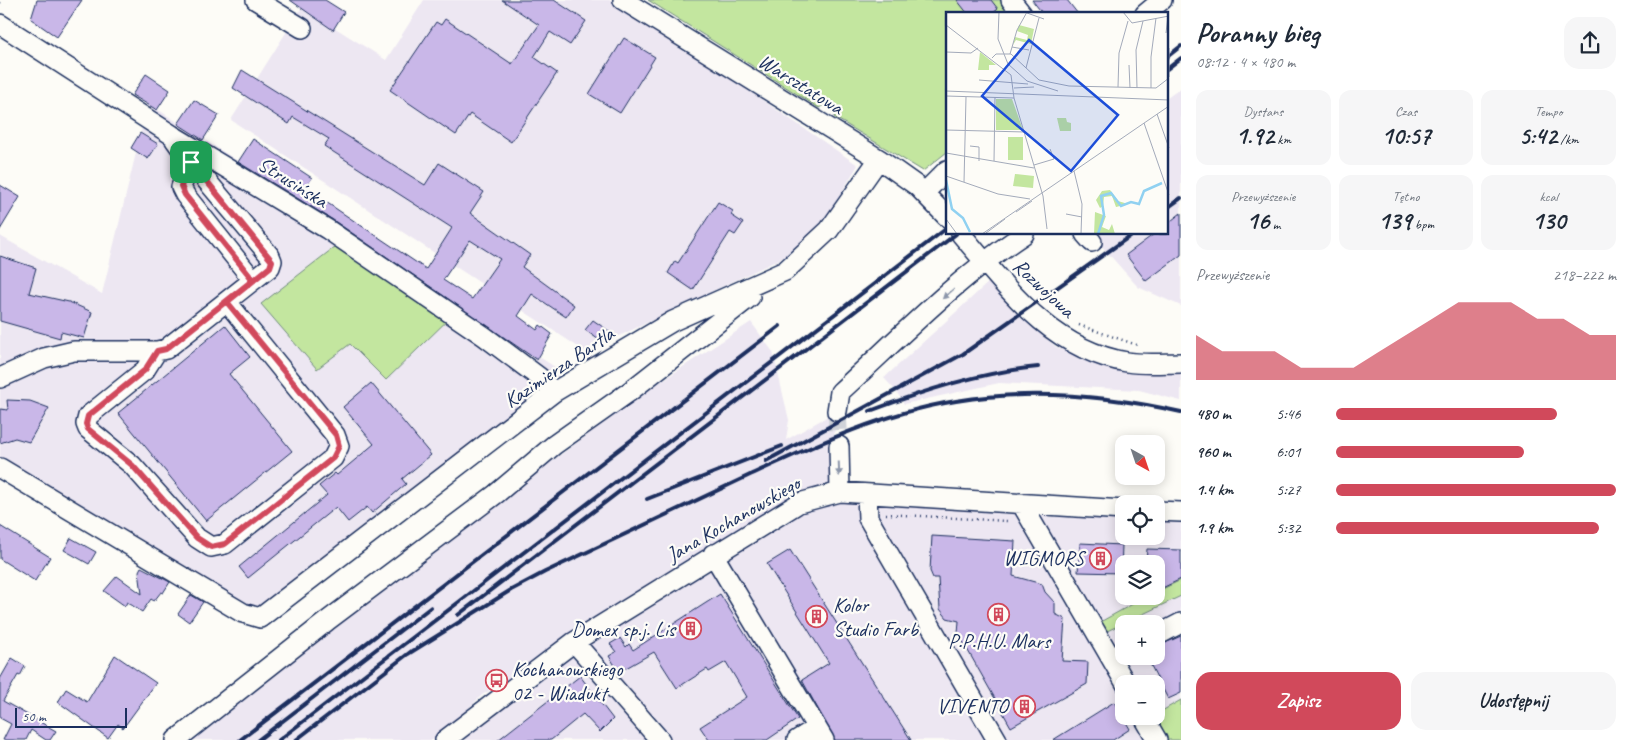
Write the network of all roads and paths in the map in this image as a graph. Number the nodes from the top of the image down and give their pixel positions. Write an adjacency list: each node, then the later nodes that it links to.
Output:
1 (256, 0): 8 (street)
2 (623, 0): 10 (street, Warsztatowa)
3 (1011, 0): 5 (street)
4 (1162, 0): 6 (street)
5 (1020, 12)
6 (1147, 12)
7 (0, 24): 9 (street, Strusińska)
8 (302, 28)
9 (172, 135): 11 (street); 26 (street, Strusińska)
10 (879, 159): 13 (street, Warsztatowa); 18 (street, Kazimierza Bartla)
11 (191, 162): 19 (street); 19 (street)
12 (946, 171): 13 (street)
13 (924, 193): 14 (street, Warsztatowa)
14 (946, 217)
15 (1023, 235): 17 (street)
16 (967, 240): 17 (street, Rozwojowa)
17 (985, 263): 24 (street, Rozwojowa); 27 (street, one-way to 27)
18 (785, 271): 26 (street, Kazimierza Bartla); 44 (street)
19 (253, 280): 20 (street)
20 (227, 302): 23 (street); 23 (street)
21 (1086, 328): 22 (path)
22 (1144, 346)
23 (157, 351): 25 (street)
24 (1181, 363)
25 (0, 378)
26 (554, 392): 29 (street, Kazimierza Bartla)
27 (836, 411)
28 (839, 446): 30 (street, one-way to 30)
29 (0, 468)
30 (840, 492): 31 (street, Jana Kochanowskiego); 37 (street, Jana Kochanowskiego)
31 (868, 503): 32 (street, Jana Kochanowskiego); 36 (path); 48 (street)
32 (1021, 503): 33 (street, Jana Kochanowskiego); 36 (street)
33 (1115, 509)
34 (1165, 512): 35 (street)
35 (1181, 512)
36 (1032, 521): 41 (street)
37 (713, 554): 40 (street, Jana Kochanowskiego); 43 (street)
38 (1181, 623): 39 (street)
39 (1165, 631)
40 (574, 642): 45 (street, Jana Kochanowskiego); 46 (street)
41 (1115, 651)
42 (1148, 725): 49 (street)
43 (820, 734): 47 (street)
44 (176, 740)
45 (445, 740)
46 (660, 740)
47 (797, 740)
48 (997, 740)
49 (1156, 740)

